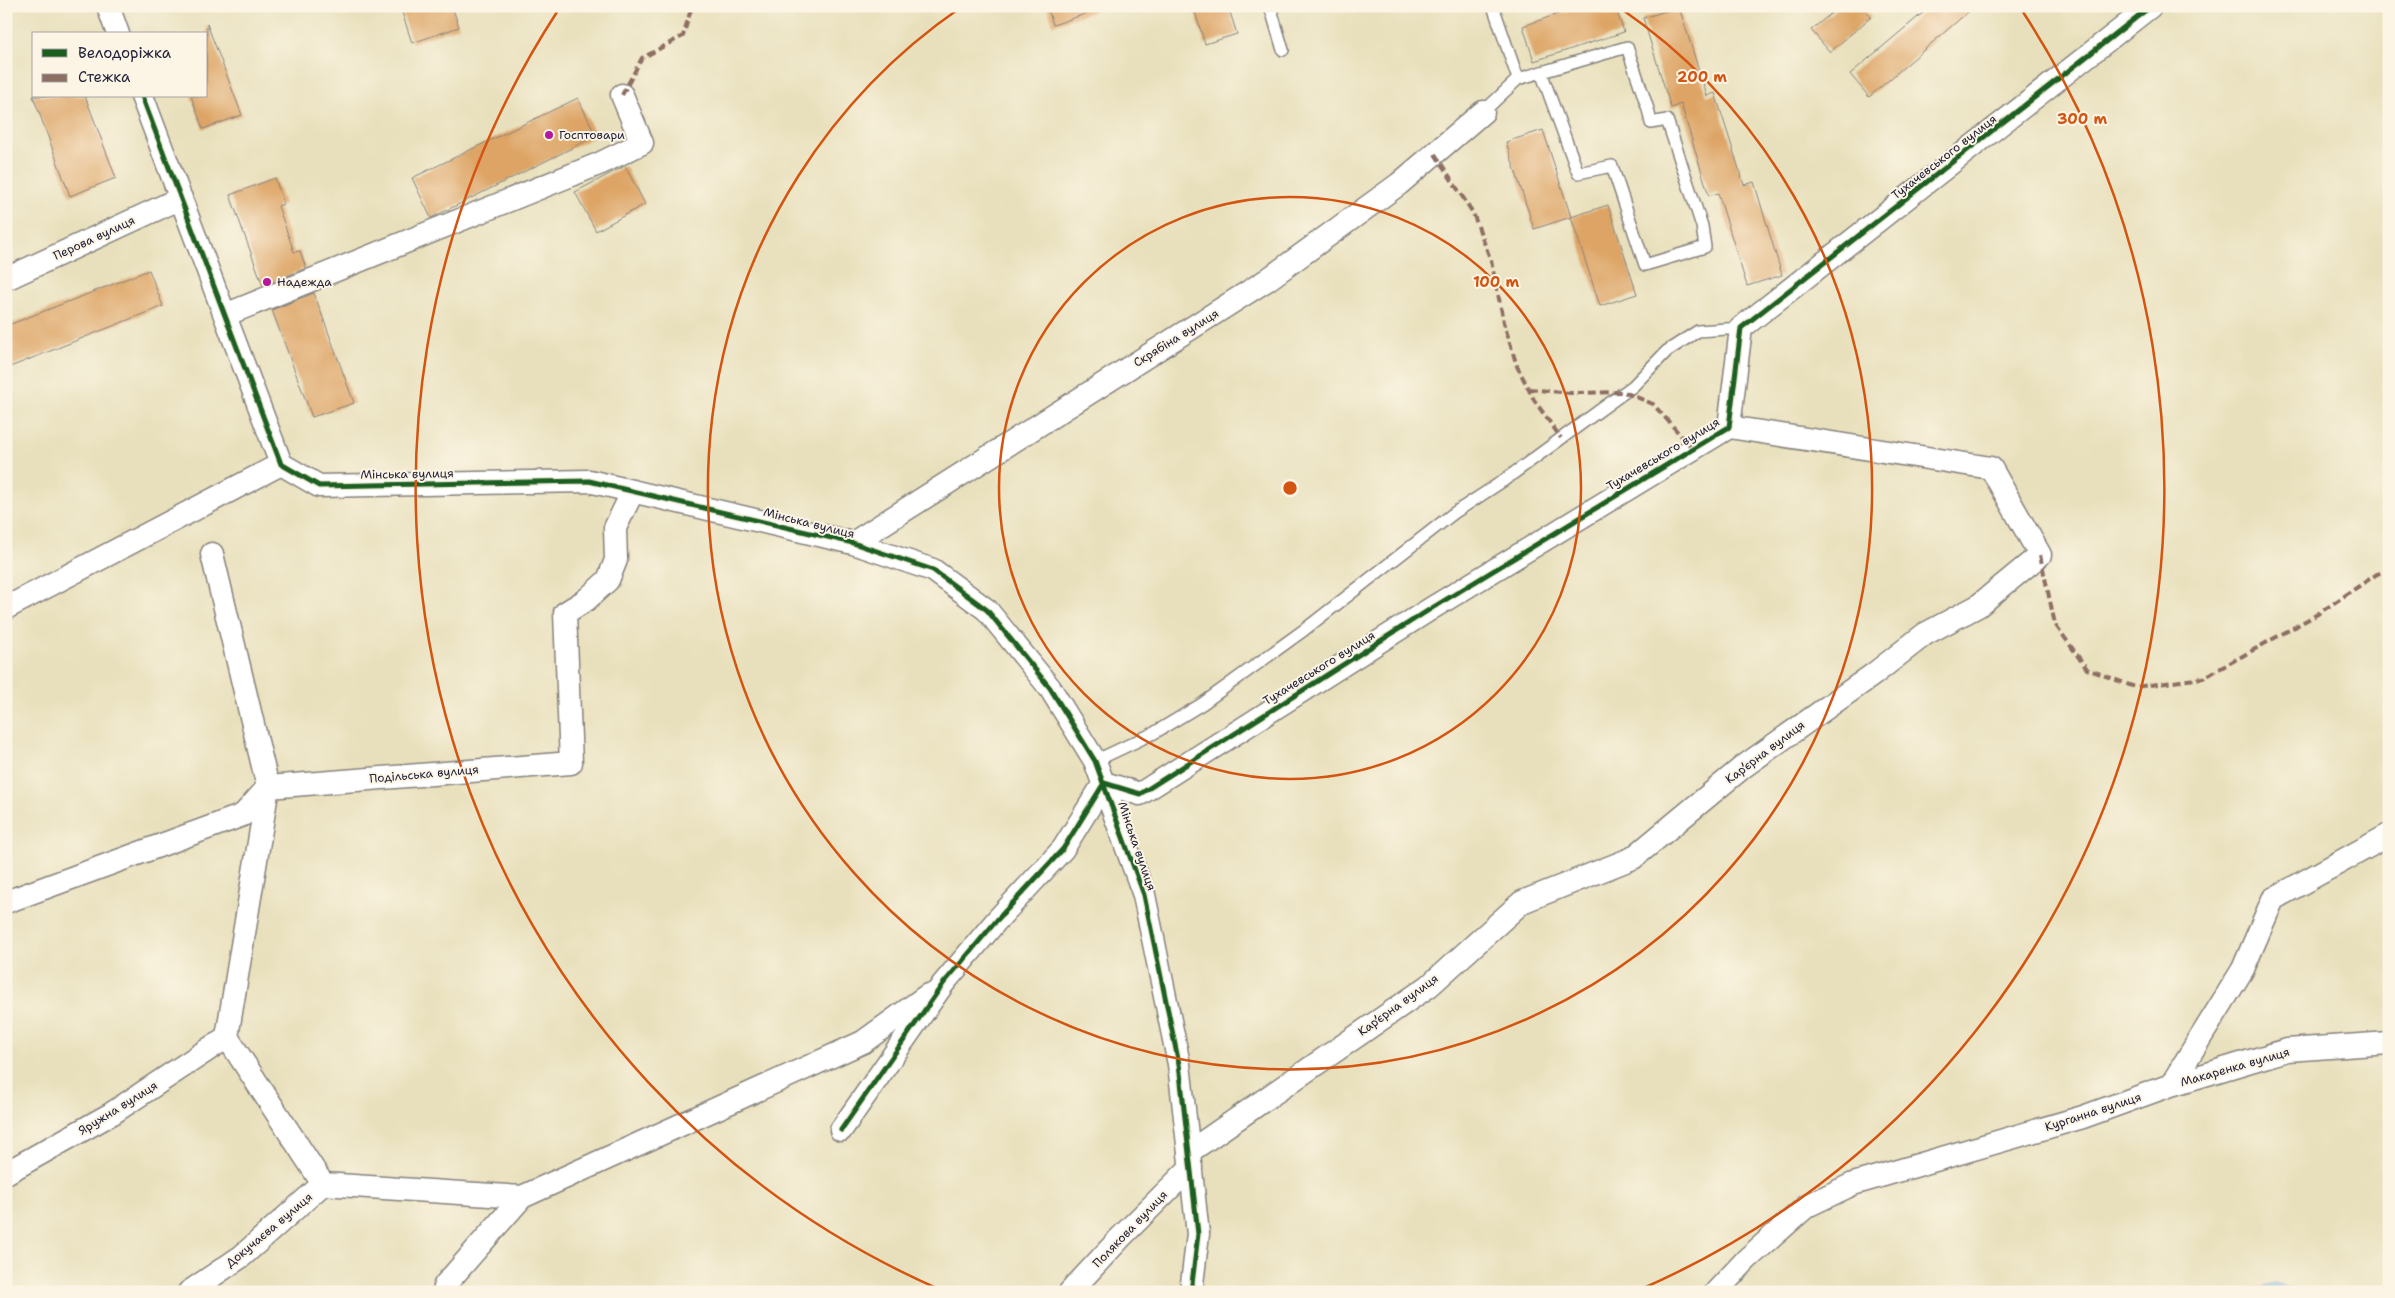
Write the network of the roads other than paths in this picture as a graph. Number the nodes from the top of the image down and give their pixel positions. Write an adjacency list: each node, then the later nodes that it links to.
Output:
1 (108, 6): 5 (street)
2 (1270, 6): 6 (lane)
3 (1493, 6): 8 (lane)
4 (2151, 6): 15 (street, Тухачевського вулиця)
5 (117, 32)
6 (1283, 50)
7 (1541, 72): 7 (lane); 8 (lane)
8 (1518, 79): 11 (lane)
9 (622, 95): 14 (street)
10 (143, 98): 12 (street)
11 (1483, 112): 19 (street, Скрябіна вулиця)
12 (181, 198): 13 (street, Перова вулиця); 14 (street)
13 (6, 279)
14 (225, 316): 17 (street)
15 (1741, 328): 16 (street, Тухачевського вулиця); 22 (lane)
16 (1729, 427): 23 (street, Тухачевського вулиця); 32 (street, Кар’єрна вулиця)
17 (281, 464): 18 (street, Мінська вулиця); 21 (street)
18 (633, 491): 19 (street, Мінська вулиця); 24 (street, Подільська вулиця)
19 (853, 543): 22 (street, Мінська вулиця)
20 (212, 554): 24 (street)
21 (6, 608)
22 (1095, 761): 23 (street, Мінська вулиця)
23 (1104, 783): 27 (street); 32 (street, Мінська вулиця)
24 (268, 787): 26 (street); 28 (street)
25 (2389, 835): 30 (street)
26 (6, 902)
27 (943, 984): 31 (street); 35 (street)
28 (227, 1037): 33 (street, Яружна вулиця); 34 (street)
29 (2389, 1043): 30 (street, Макаренка вулиця)
30 (2171, 1085): 40 (street, Курганна вулиця)
31 (841, 1130)
32 (1190, 1159): 38 (street, Полякова вулиця); 39 (street, Мінська вулиця)
33 (6, 1173)
34 (323, 1184): 35 (street); 36 (street, Докучаєва вулиця)
35 (522, 1197): 37 (street)
36 (189, 1292)
37 (445, 1292)
38 (1070, 1292)
39 (1191, 1292)
40 (1716, 1292)

